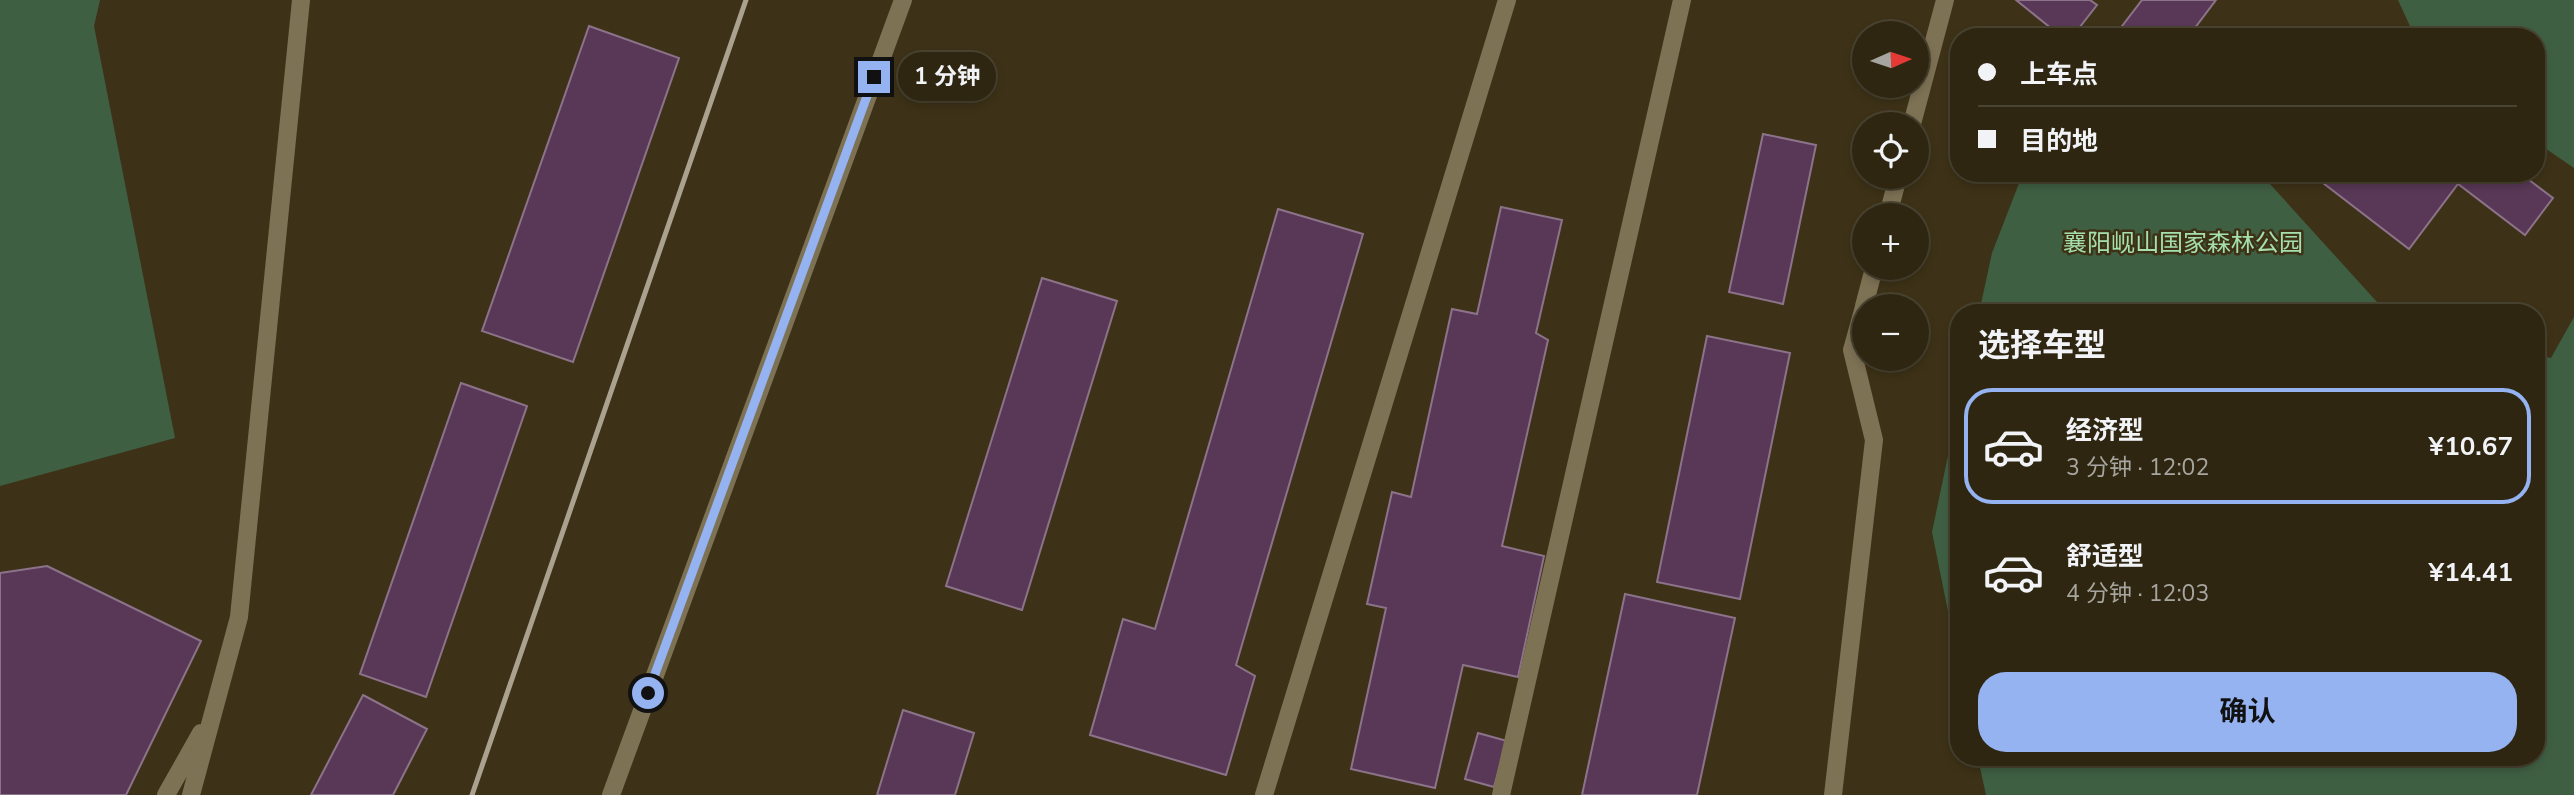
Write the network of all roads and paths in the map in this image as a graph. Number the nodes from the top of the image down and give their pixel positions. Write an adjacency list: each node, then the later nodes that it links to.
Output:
1 (302, 0): 8 (lane)
2 (903, 0): 12 (lane)
3 (1507, 0): 9 (lane)
4 (1682, 0): 13 (lane)
5 (1945, 0): 6 (lane)
6 (1915, 112)
7 (1857, 371): 14 (lane)
8 (214, 712): 10 (lane); 11 (lane)
9 (1270, 794)
10 (166, 795)
11 (191, 795)
12 (611, 795)
13 (1501, 795)
14 (1833, 795)

